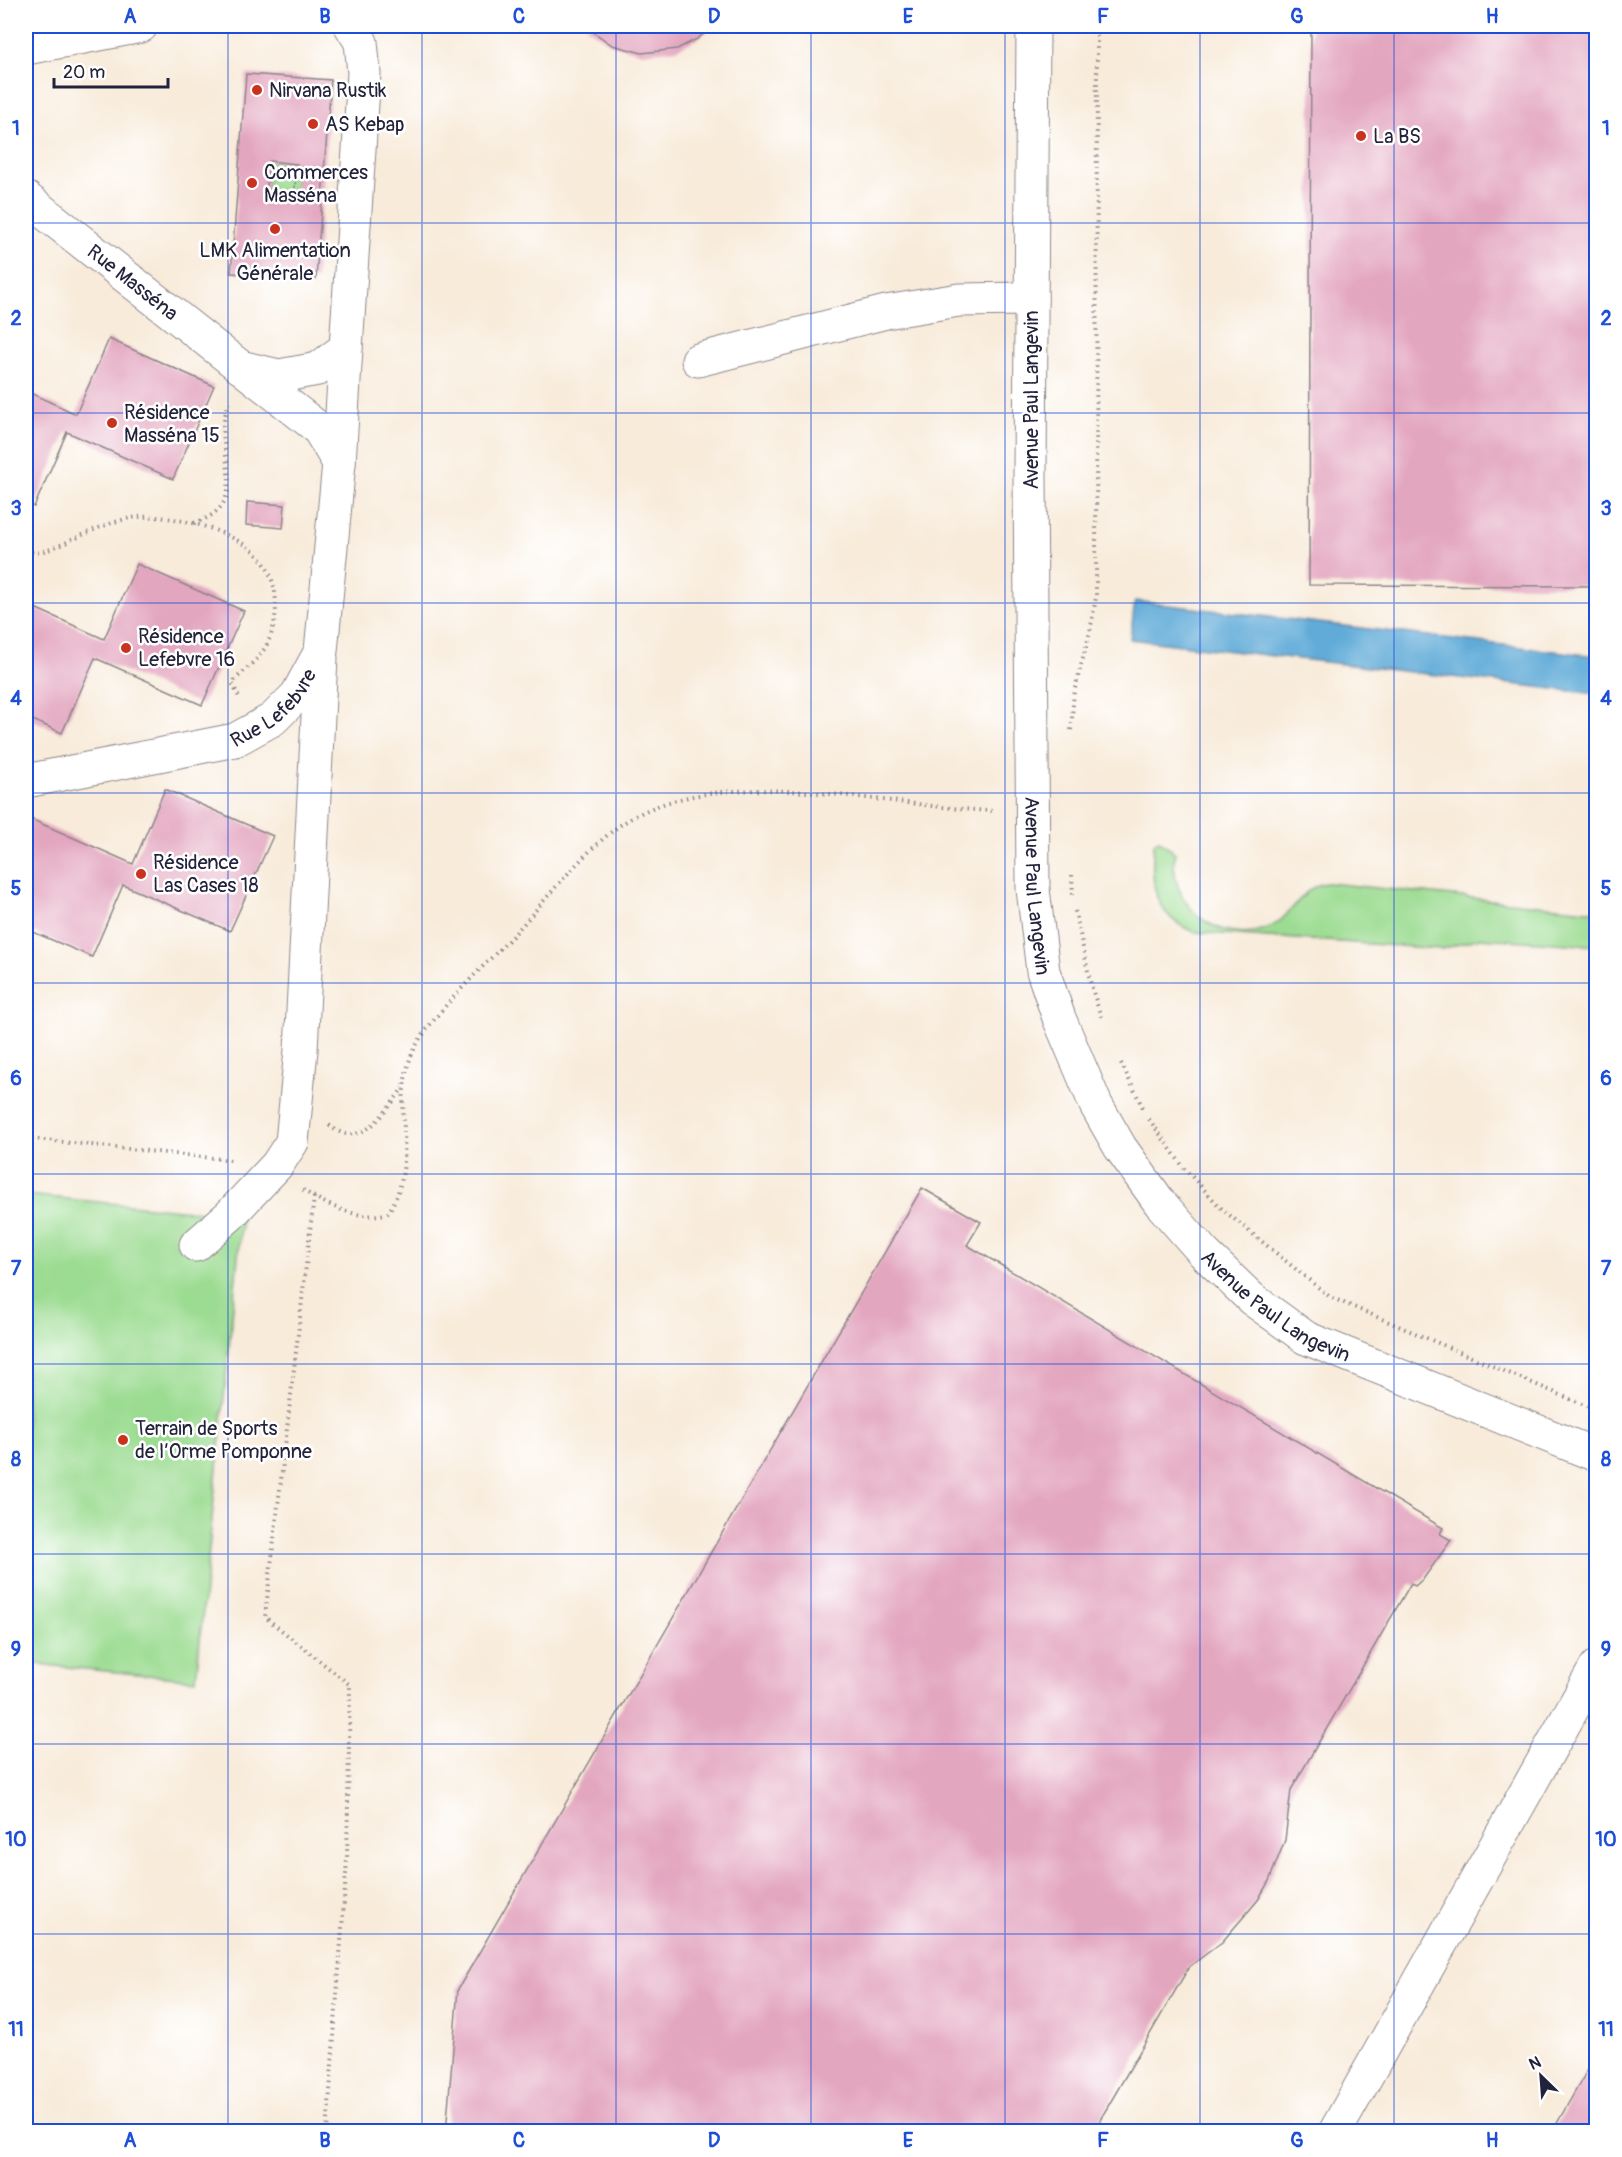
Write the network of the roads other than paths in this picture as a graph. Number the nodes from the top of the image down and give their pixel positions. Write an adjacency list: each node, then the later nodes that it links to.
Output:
1 (141, 26): 4 (street)
2 (351, 26): 7 (street)
3 (1033, 26): 6 (street, Avenue Paul Langevin)
4 (26, 48)
5 (26, 198): 9 (street, Rue Masséna)
6 (1031, 298): 8 (street); 14 (street, Avenue Paul Langevin)
7 (346, 348): 9 (street, Rue Masséna); 10 (street)
8 (698, 360)
9 (240, 367): 10 (street, Rue Masséna)
10 (339, 463): 11 (street, Rue Lefebvre)
11 (321, 651): 12 (street, Rue Lefebvre); 13 (street)
12 (26, 781)
13 (196, 1245)
14 (1596, 1455)
15 (1596, 1668): 16 (street)
16 (1335, 2132)

